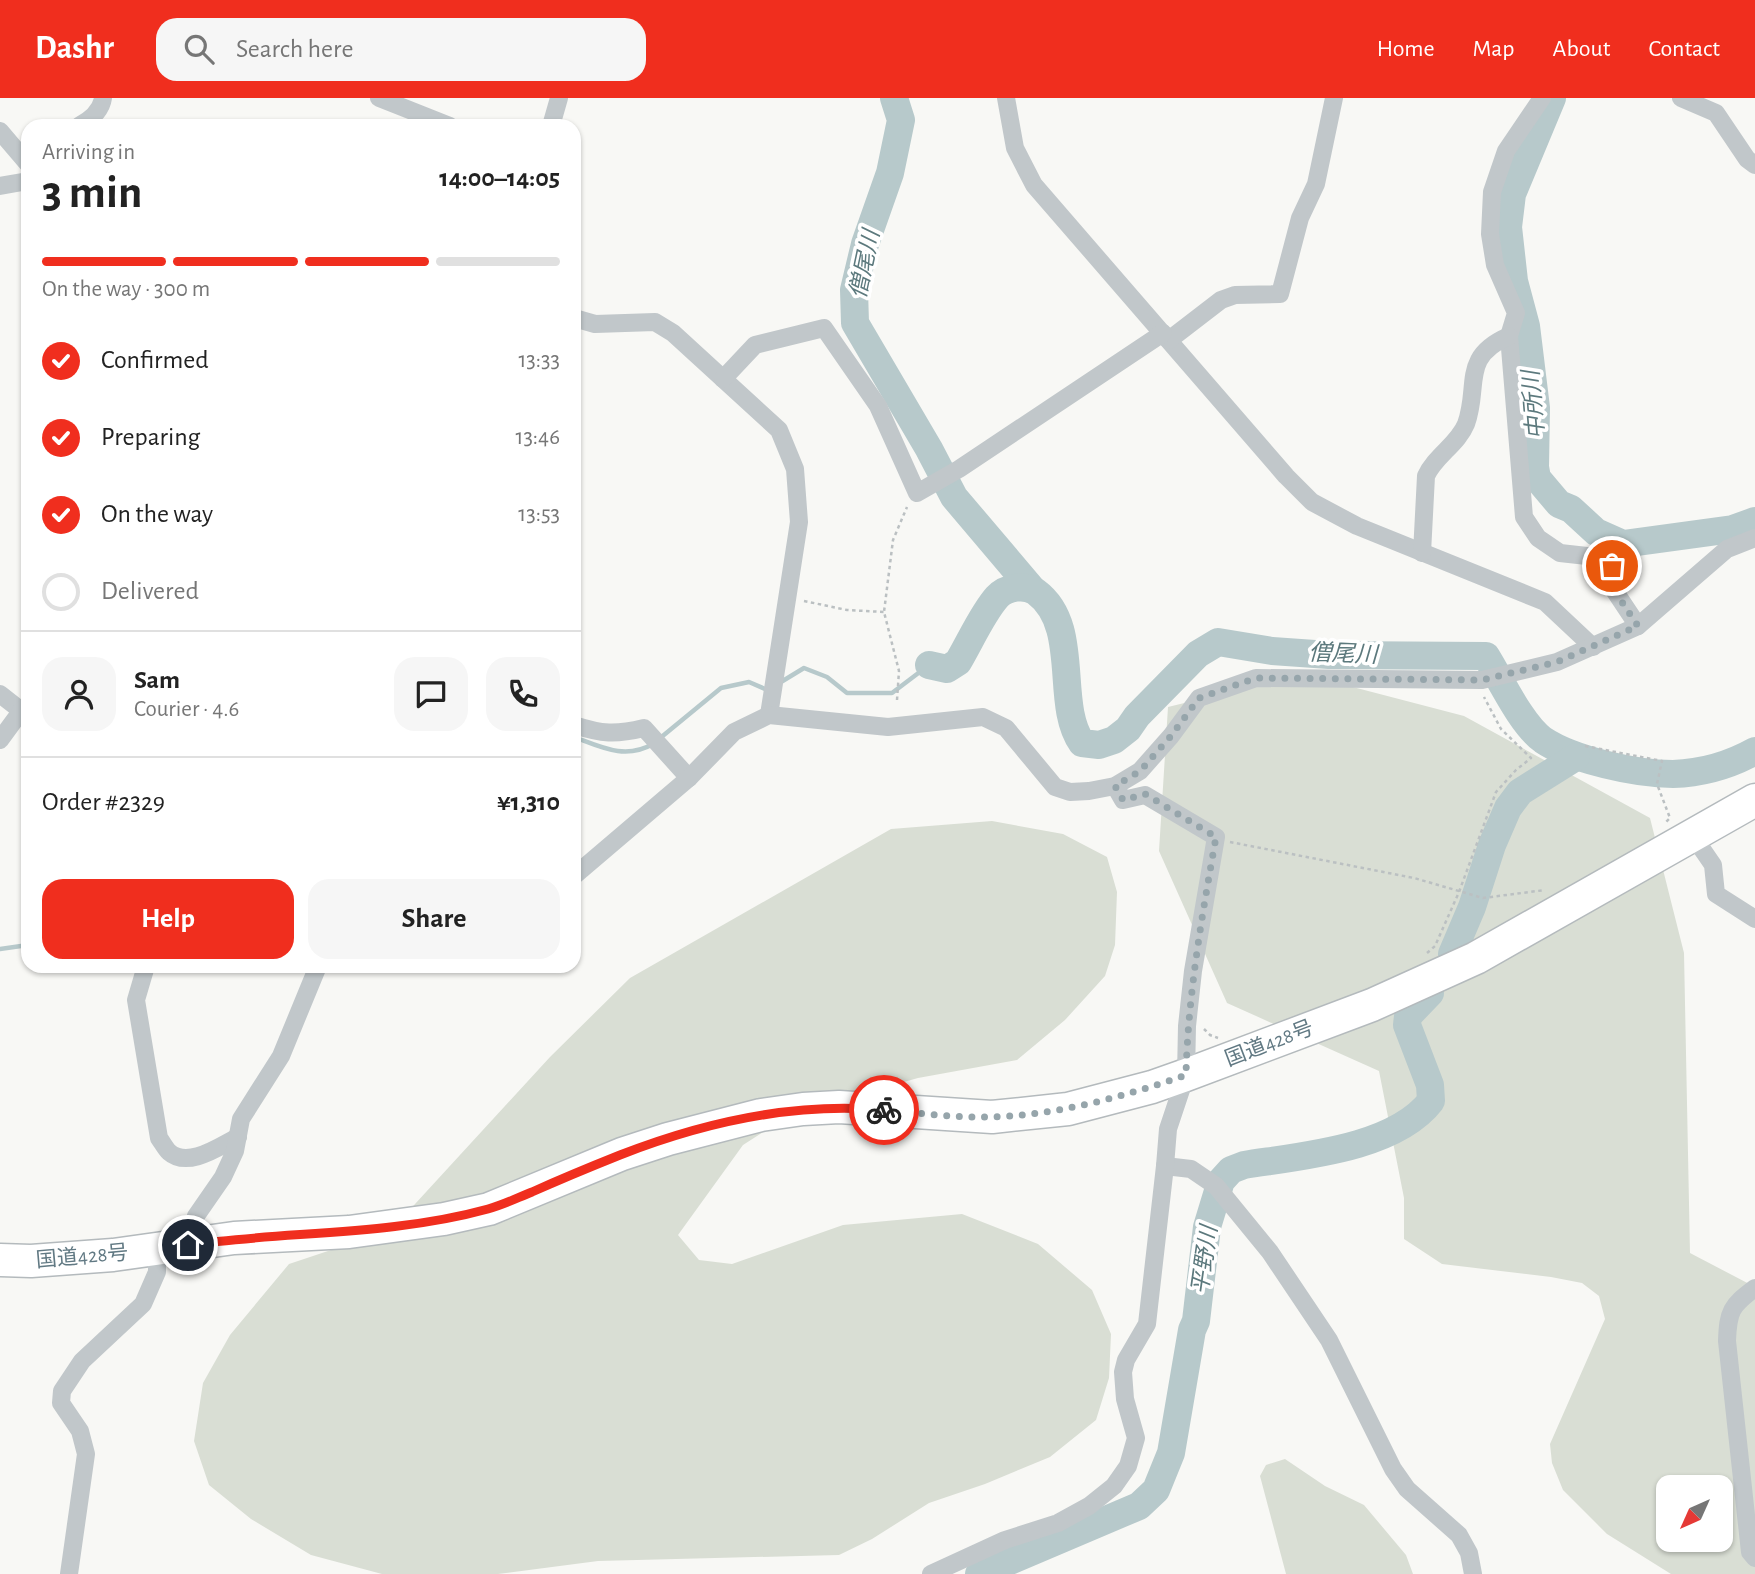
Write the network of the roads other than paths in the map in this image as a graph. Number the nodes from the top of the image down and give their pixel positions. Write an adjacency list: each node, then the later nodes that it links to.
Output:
1 (103, 98): 8 (street)
2 (379, 98): 9 (street)
3 (559, 98): 10 (street)
4 (1006, 98): 18 (street)
5 (1334, 98): 18 (street)
6 (1542, 98): 17 (street)
7 (1681, 98): 13 (street)
8 (92, 119)
9 (432, 119)
10 (553, 119)
11 (0, 131): 12 (street)
12 (21, 156)
13 (1755, 165)
14 (21, 182): 15 (street)
15 (0, 186)
16 (581, 320): 19 (street)
17 (1509, 336): 21 (street); 22 (street)
18 (1166, 337): 19 (street); 21 (street)
19 (723, 379): 26 (street)
20 (1755, 538): 22 (street)
21 (1422, 553): 23 (street)
22 (1638, 626): 23 (street)
23 (1593, 646): 31 (street)
24 (0, 694): 25 (street)
25 (21, 710)
26 (769, 715): 30 (street); 31 (street)
27 (21, 717): 29 (street)
28 (581, 727): 30 (street)
29 (0, 740)
30 (689, 778): 34 (street)
31 (1115, 786): 38 (street)
32 (1755, 800): 33 (highway, 国道428号)
33 (1693, 836): 35 (street); 38 (highway, 国道428号)
34 (581, 870)
35 (1755, 919)
36 (144, 973): 39 (street)
37 (315, 973): 39 (street)
38 (1186, 1075): 40 (street); 41 (highway, 国道428号)
39 (238, 1137): 41 (street)
40 (1166, 1166): 47 (street); 48 (street)
41 (188, 1245): 42 (highway, 国道428号)
42 (157, 1249): 43 (highway, 国道428号); 46 (street)
43 (0, 1260)
44 (1755, 1289): 45 (street)
45 (1755, 1558)
46 (69, 1574)
47 (931, 1574)
48 (1473, 1574)

